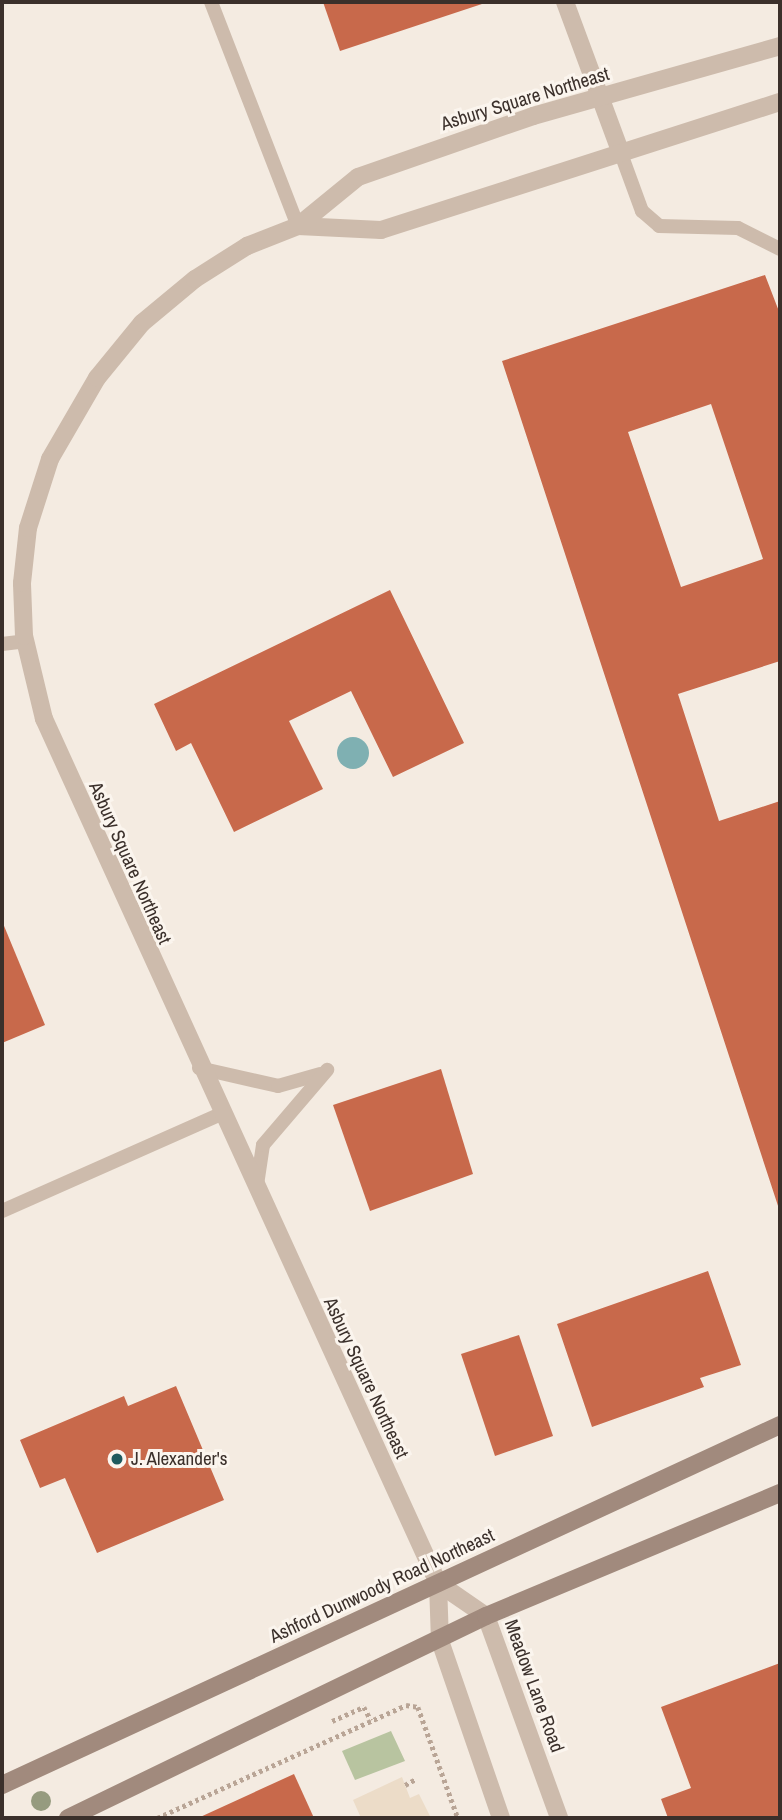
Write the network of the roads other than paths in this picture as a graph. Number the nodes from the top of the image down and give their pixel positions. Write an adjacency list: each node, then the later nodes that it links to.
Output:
1 (211, 2): 7 (lane)
2 (565, 2): 4 (street)
3 (780, 46): 4 (street, Asbury Square Northeast)
4 (600, 97): 6 (street); 7 (street, Asbury Square Northeast)
5 (780, 102): 6 (street, Asbury Square Northeast)
6 (620, 151): 7 (street, Asbury Square Northeast); 8 (lane)
7 (298, 226): 9 (street, Asbury Square Northeast)
8 (780, 249)
9 (25, 641): 10 (lane); 11 (street, Asbury Square Northeast)
10 (2, 644)
11 (200, 1068): 12 (street, Asbury Square Northeast); 13 (lane)
12 (221, 1114): 13 (street, Asbury Square Northeast); 14 (lane)
13 (256, 1192): 17 (street, Asbury Square Northeast)
14 (2, 1211)
15 (780, 1426): 17 (main road, Ashford Dunwoody Road Northeast)
16 (780, 1493): 18 (main road)
17 (438, 1583): 18 (street, Meadow Lane Road); 19 (street); 20 (main road, Ashford Dunwoody Road Northeast)
18 (486, 1616): 19 (main road); 23 (street, Meadow Lane Road)
19 (440, 1641): 21 (main road); 22 (street)
20 (2, 1785)
21 (68, 1818)
22 (500, 1818)
23 (559, 1818)

